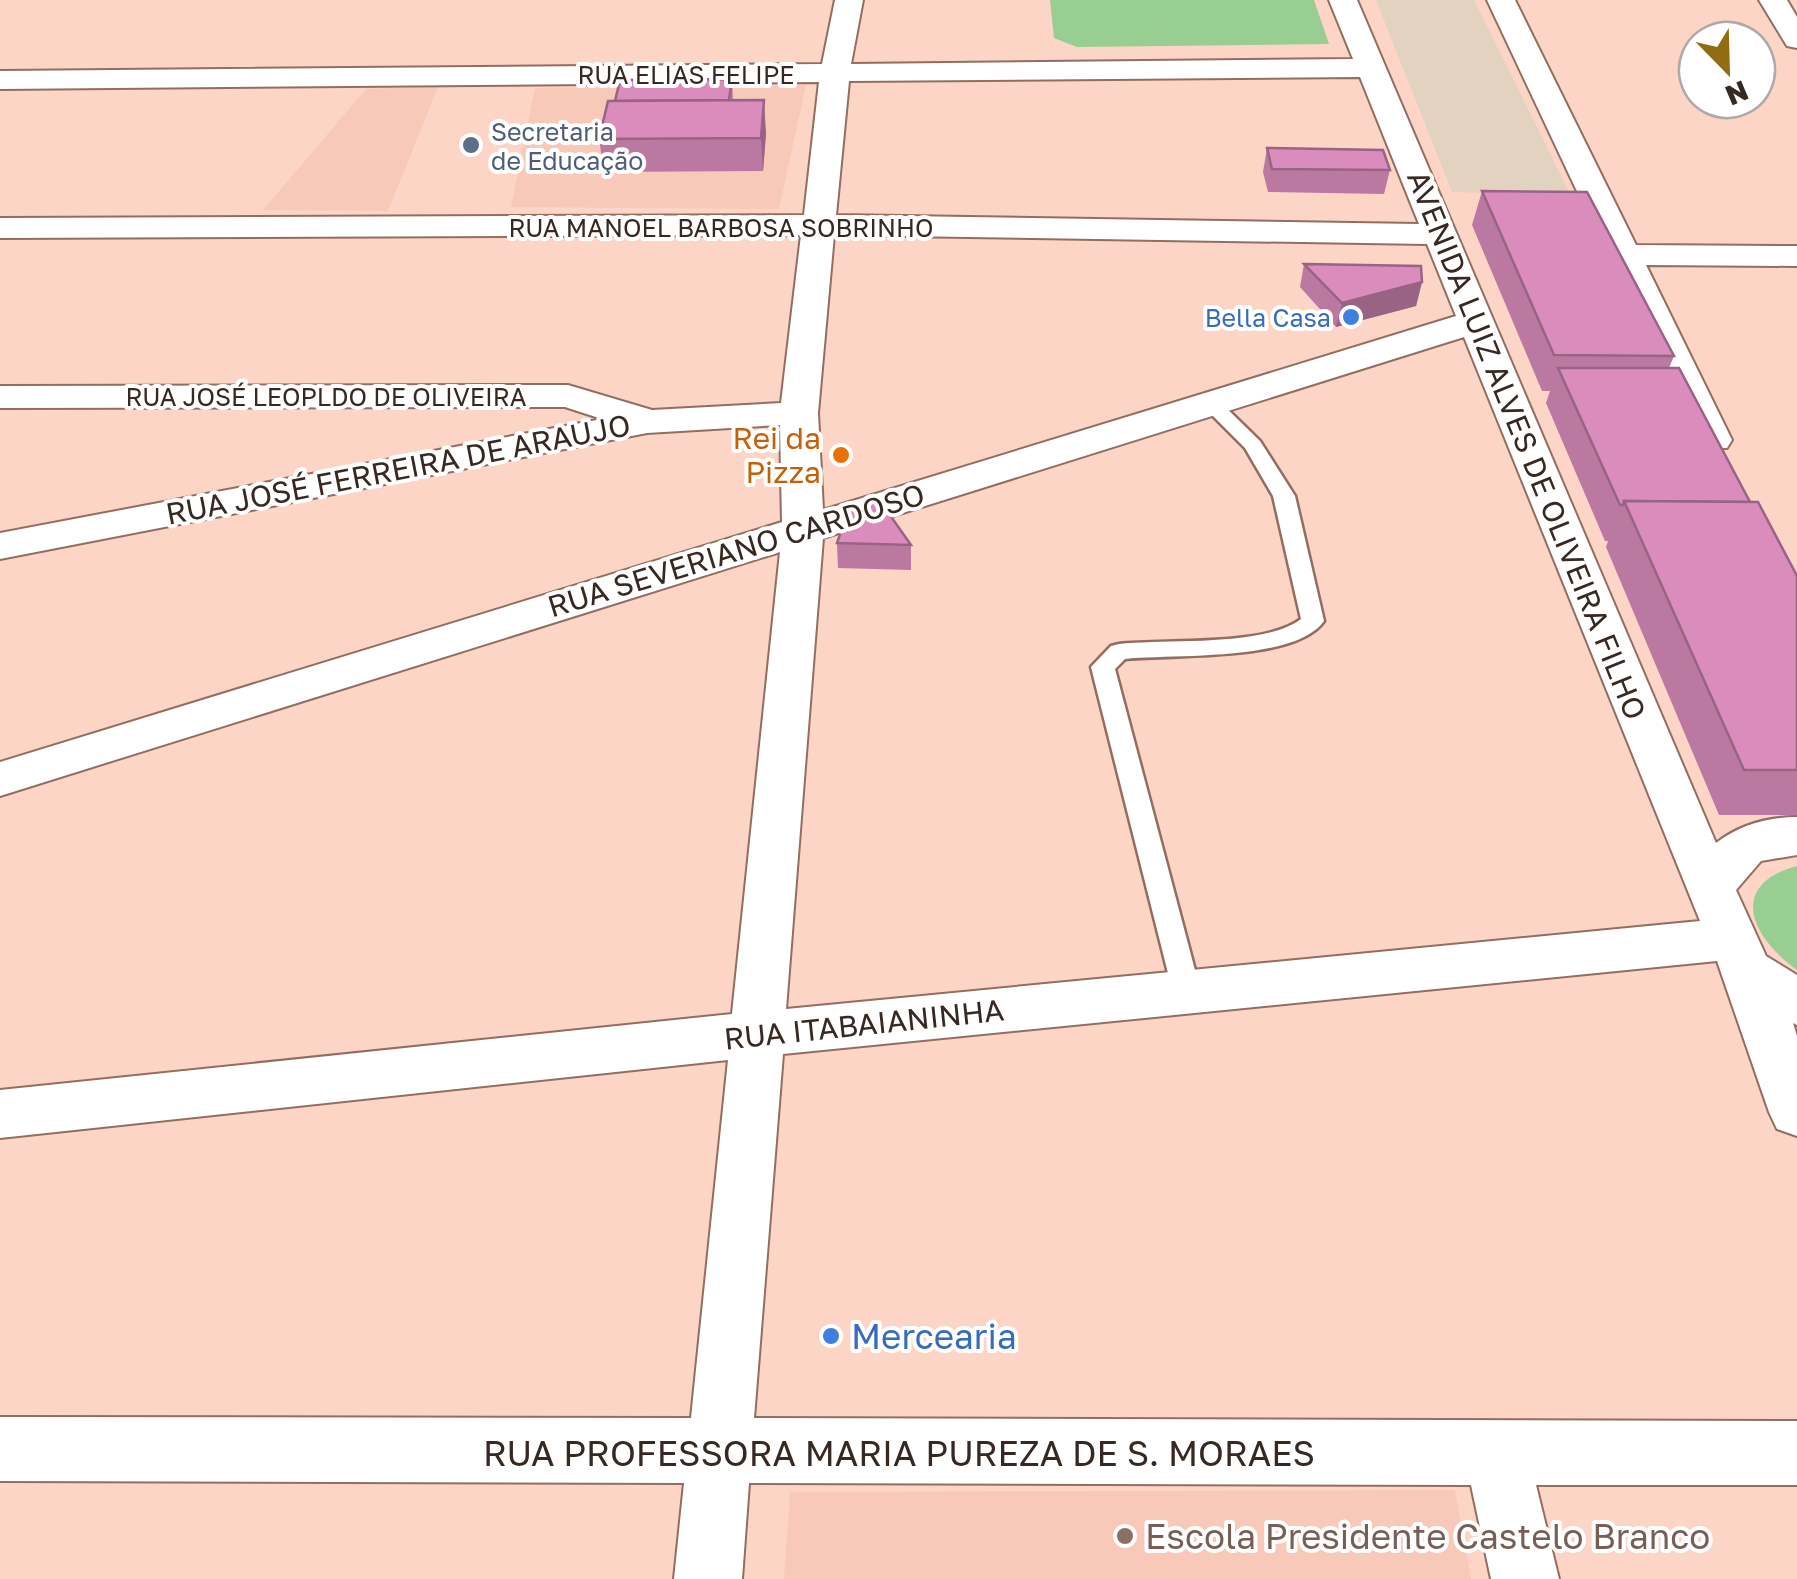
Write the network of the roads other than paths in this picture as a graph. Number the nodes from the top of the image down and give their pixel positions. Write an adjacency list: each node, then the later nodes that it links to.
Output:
1 (849, 0): 7 (street)
2 (1343, 0): 6 (street, AVENIDA LUIZ ALVES DE OLIVEIRA FILHO)
3 (1501, 0): 13 (street)
4 (1773, 0): 5 (street)
5 (1797, 40)
6 (1372, 68): 7 (street, RUA ELIAS FELIPE); 10 (street, AVENIDA LUIZ ALVES DE OLIVEIRA FILHO)
7 (835, 72): 8 (street, RUA ELIAS FELIPE); 11 (street)
8 (0, 80)
9 (1570, 210): 13 (street)
10 (1446, 222): 11 (street, RUA MANOEL BARBOSA SOBRINHO); 15 (street, AVENIDA LUIZ ALVES DE OLIVEIRA FILHO)
11 (822, 226): 12 (street, RUA MANOEL BARBOSA SOBRINHO); 18 (street)
12 (0, 228)
13 (1621, 247): 14 (street); 20 (street)
14 (1797, 256)
15 (1472, 323): 17 (street, RUA SEVERIANO CARDOSO); 25 (street, AVENIDA LUIZ ALVES DE OLIVEIRA FILHO)
16 (0, 397): 19 (street, RUA JOSÉ LEOPLDO DE OLIVEIRA)
17 (1210, 403): 21 (street, RUA SEVERIANO CARDOSO); 27 (lane)
18 (799, 413): 19 (street, RUA JOSÉ FERREIRA DE ARAUJO); 21 (street)
19 (647, 422): 22 (street, RUA JOSÉ FERREIRA DE ARAUJO)
20 (1724, 464)
21 (803, 529): 23 (street, RUA SEVERIANO CARDOSO); 29 (street)
22 (0, 546)
23 (0, 779)
24 (1797, 836): 25 (street)
25 (1711, 890): 26 (street, AVENIDA LUIZ ALVES DE OLIVEIRA FILHO)
26 (1738, 954): 27 (street, RUA ITABAIANINHA); 28 (street); 30 (street)
27 (1186, 990): 29 (street, RUA ITABAIANINHA)
28 (1797, 1003)
29 (758, 1036): 31 (street, RUA ITABAIANINHA); 33 (street)
30 (1797, 1112)
31 (0, 1114)
32 (0, 1449): 33 (street, RUA PROFESSORA MARIA PUREZA DE S. MORAES)
33 (718, 1452): 35 (street, RUA PROFESSORA MARIA PUREZA DE S. MORAES); 36 (street)
34 (1797, 1453): 35 (street, RUA PROFESSORA MARIA PUREZA DE S. MORAES)
35 (1497, 1455): 37 (street)
36 (708, 1579)
37 (1525, 1579)

